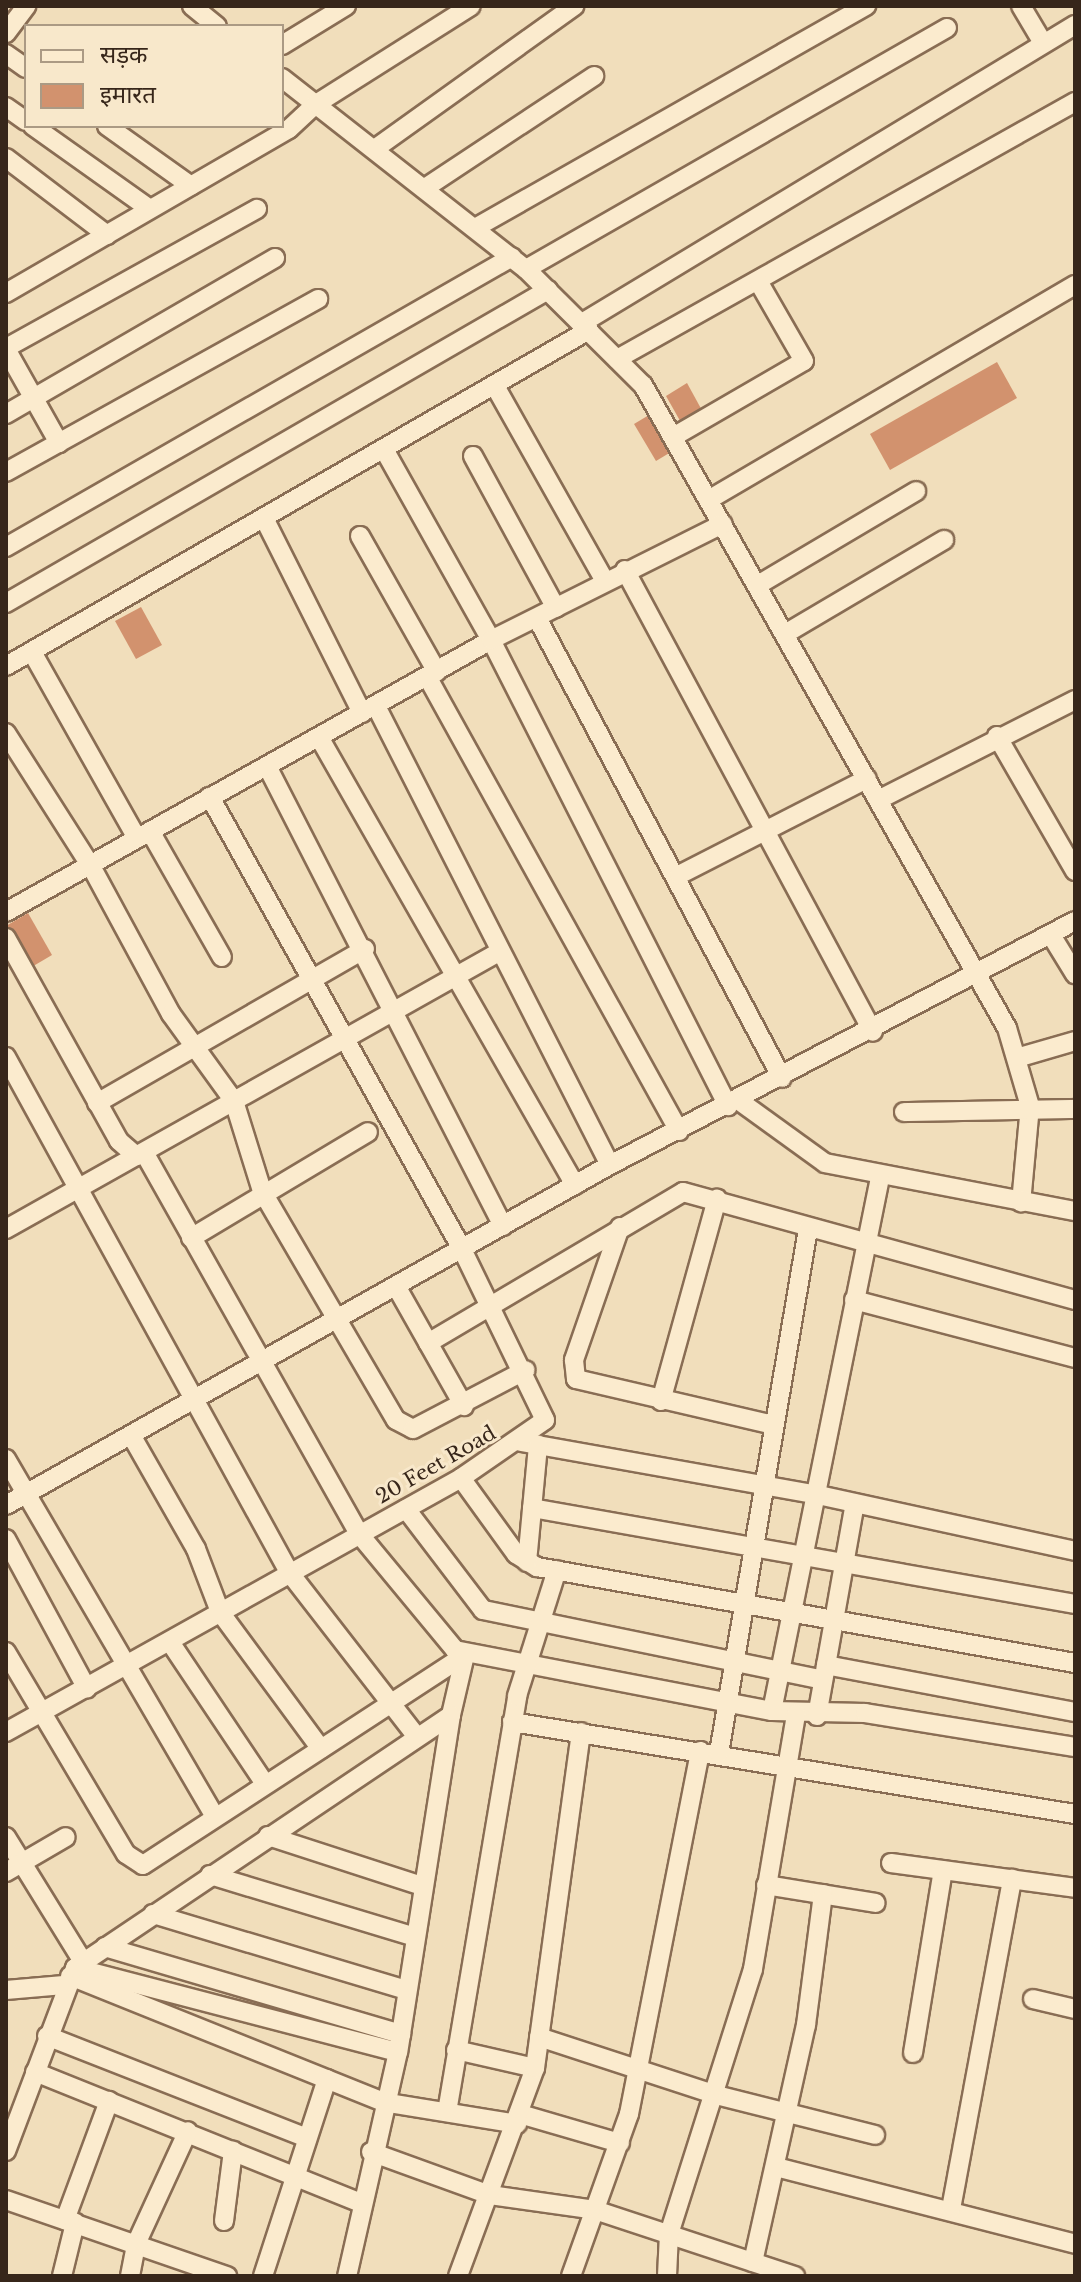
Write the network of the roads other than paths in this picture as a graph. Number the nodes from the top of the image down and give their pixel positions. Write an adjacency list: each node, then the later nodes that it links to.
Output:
1 (26, 6): 11 (street)
2 (346, 6): 13 (street)
3 (471, 6): 19 (street)
4 (574, 6): 24 (street)
5 (866, 6): 30 (street)
6 (1021, 6): 12 (street)
7 (196, 7): 8 (street)
8 (215, 24)
9 (947, 28): 33 (street)
10 (1073, 31): 12 (street)
11 (6, 33)
12 (1043, 43): 39 (street)
13 (284, 44)
14 (6, 54): 15 (street)
15 (24, 67)
16 (594, 76): 27 (street)
17 (284, 80): 19 (street)
18 (1075, 102): 34 (street)
19 (316, 104): 24 (street); 26 (street)
20 (6, 107): 21 (street)
21 (24, 120)
22 (36, 128): 28 (street)
23 (110, 128): 26 (street)
24 (376, 148): 27 (street)
25 (6, 158): 31 (street)
26 (191, 186): 28 (street)
27 (425, 188): 30 (street)
28 (150, 209): 31 (street)
29 (257, 209): 40 (street)
30 (475, 228): 33 (street)
31 (107, 235): 37 (street)
32 (275, 258): 43 (street)
33 (519, 263): 36 (street); 56 (street)
34 (758, 281): 41 (street); 45 (street)
35 (1075, 285): 51 (street)
36 (548, 290): 39 (street); 60 (street)
37 (6, 293)
38 (318, 299): 46 (street)
39 (585, 327): 41 (street); 42 (street)
40 (6, 348): 43 (street)
41 (617, 359): 45 (street)
42 (495, 386): 47 (street); 58 (street)
43 (33, 398): 44 (street); 46 (street)
44 (6, 414)
45 (673, 437): 51 (street)
46 (59, 443): 49 (street)
47 (385, 451): 52 (street); 64 (street)
48 (473, 456): 61 (street)
49 (6, 472)
50 (916, 491): 59 (street)
51 (710, 499): 53 (street)
52 (265, 520): 65 (street); 69 (street)
53 (723, 524): 57 (street); 59 (street)
54 (360, 536): 67 (street)
55 (944, 540): 63 (street)
56 (6, 547)
57 (625, 570): 58 (street); 77 (street)
58 (605, 581): 61 (street)
59 (758, 585): 63 (street)
60 (6, 603)
61 (556, 608): 62 (street)
62 (537, 618): 64 (street); 81 (street)
63 (785, 634): 74 (street)
64 (491, 640): 67 (street); 103 (street)
65 (32, 652): 66 (street); 78 (street)
66 (6, 666)
67 (432, 675): 69 (street); 107 (street)
68 (1075, 700): 71 (street)
69 (369, 710): 72 (street); 87 (street)
70 (6, 733): 79 (street)
71 (997, 736): 76 (street); 80 (street)
72 (319, 737): 73 (street); 90 (street)
73 (267, 766): 75 (street); 86 (street)
74 (867, 779): 76 (street); 77 (street)
75 (210, 797): 78 (street); 92 (street)
76 (878, 800): 91 (street)
77 (768, 831): 81 (street); 94 (street)
78 (144, 834): 79 (street); 88 (street)
79 (85, 867): 82 (street); 97 (street)
80 (1075, 871)
81 (679, 875): 100 (street)
82 (6, 912)
83 (1075, 921): 84 (street)
84 (1051, 935): 89 (street); 91 (street)
85 (6, 938): 102 (street)
86 (365, 949): 92 (street); 93 (street)
87 (499, 952): 90 (street); 110 (street)
88 (222, 957)
89 (1075, 974)
90 (454, 976): 93 (street); 112 (street)
91 (977, 977): 94 (street); 99 (street)
92 (312, 980): 95 (street); 97 (street)
93 (395, 1009): 95 (street); 118 (street)
94 (873, 1032): 100 (street)
95 (345, 1038): 101 (street); 124 (street)
96 (1075, 1041): 99 (street)
97 (194, 1049): 101 (street); 102 (street)
98 (6, 1057): 113 (street)
99 (1020, 1057): 104 (street)
100 (782, 1078): 103 (street)
101 (234, 1101): 109 (street); 114 (street)
102 (97, 1103): 109 (street)
103 (733, 1103): 107 (street); 111 (street)
104 (1030, 1106): 105 (street); 106 (street); 116 (street)
105 (1075, 1109)
106 (904, 1112)
107 (679, 1131): 110 (street)
108 (368, 1132): 114 (street)
109 (136, 1156): 113 (street); 122 (street)
110 (610, 1165): 112 (street)
111 (880, 1178): 116 (street); 123 (street)
112 (575, 1185): 118 (street)
113 (77, 1189): 120 (street); 135 (street)
114 (262, 1191): 122 (street); 129 (street)
115 (717, 1199): 119 (street); 121 (street); 134 (street)
116 (1021, 1203): 117 (street)
117 (1075, 1211)
118 (503, 1226): 124 (street)
119 (620, 1227): 128 (street); 134 (street)
120 (6, 1229)
121 (808, 1229): 123 (street); 137 (street)
122 (191, 1238): 132 (street)
123 (866, 1244): 126 (street); 127 (street)
124 (462, 1249): 125 (street); 128 (street)
125 (396, 1286): 129 (street); 130 (street)
126 (854, 1300): 131 (street); 144 (street)
127 (1075, 1300)
128 (493, 1309): 130 (street); 133 (street)
129 (332, 1323): 132 (street); 136 (street)
130 (428, 1343): 136 (street)
131 (1075, 1358)
132 (259, 1364): 135 (street); 149 (street)
133 (526, 1370): 136 (street); 139 (street)
134 (661, 1401): 137 (street)
135 (191, 1402): 138 (street); 157 (street)
136 (464, 1406)
137 (774, 1425): 142 (street)
138 (131, 1435): 143 (street); 161 (street)
139 (529, 1443): 141 (street, 20 Feet Road); 142 (street); 147 (street)
140 (6, 1459): 143 (street)
141 (461, 1478): 148 (street, 20 Feet Road); 154 (street)
142 (764, 1485): 144 (street); 151 (street)
143 (26, 1494): 146 (street); 170 (street)
144 (814, 1494): 145 (street); 153 (street)
145 (855, 1503): 152 (street); 155 (street)
146 (6, 1505)
147 (532, 1508): 151 (street); 154 (street)
148 (406, 1509): 149 (street, 20 Feet Road); 163 (street)
149 (360, 1535): 157 (street, 20 Feet Road); 166 (street)
150 (6, 1539): 173 (street)
151 (753, 1547): 153 (street); 158 (street)
152 (1075, 1551)
153 (802, 1556): 155 (street); 160 (street)
154 (527, 1562): 156 (street)
155 (844, 1564): 159 (street); 162 (street)
156 (557, 1570): 158 (street); 163 (street)
157 (289, 1572): 161 (street, 20 Feet Road); 174 (street)
158 (745, 1601): 160 (street); 167 (street)
159 (1075, 1604)
160 (792, 1609): 162 (street); 171 (street)
161 (220, 1612): 164 (street, 20 Feet Road); 187 (street)
162 (835, 1617): 168 (street); 172 (street)
163 (544, 1623): 167 (street); 169 (street)
164 (170, 1642): 170 (street, 20 Feet Road); 190 (street)
165 (6, 1652): 178 (street)
166 (465, 1655): 169 (street); 174 (street); 180 (street)
167 (733, 1661): 171 (street); 175 (street)
168 (1075, 1663)
169 (524, 1666): 175 (street); 182 (street)
170 (126, 1668): 173 (street, 20 Feet Road); 192 (street)
171 (780, 1672): 172 (street); 176 (street)
172 (824, 1673): 177 (street); 181 (street)
173 (87, 1689): 178 (street, 20 Feet Road)
174 (393, 1702): 185 (street); 187 (street)
175 (728, 1703): 176 (street); 188 (street)
176 (772, 1711): 179 (street)
177 (1075, 1712)
178 (41, 1713): 183 (street, 20 Feet Road); 192 (street)
179 (796, 1714): 181 (street); 189 (street)
180 (451, 1715): 185 (street); 202 (street)
181 (817, 1716): 186 (street)
182 (512, 1722): 184 (street); 217 (street)
183 (6, 1732)
184 (581, 1732): 188 (street); 215 (street)
185 (416, 1736): 193 (street)
186 (1075, 1747)
187 (321, 1749): 190 (street)
188 (709, 1752): 189 (street); 220 (street)
189 (787, 1766): 191 (street); 201 (street)
190 (265, 1784): 192 (street)
191 (1075, 1814)
192 (215, 1816)
193 (268, 1836): 199 (street); 202 (street)
194 (6, 1837): 197 (street)
195 (66, 1837): 197 (street)
196 (891, 1863): 198 (street)
197 (12, 1868): 209 (street)
198 (943, 1870): 200 (street); 218 (street)
199 (210, 1875): 206 (street); 207 (street)
200 (1012, 1879): 203 (street); 241 (street)
201 (766, 1885): 204 (street); 223 (street)
202 (422, 1886): 207 (street)
203 (1075, 1888)
204 (823, 1894): 205 (street); 227 (street)
205 (876, 1903)
206 (153, 1914): 208 (street); 211 (street)
207 (415, 1937): 211 (street)
208 (105, 1947): 209 (street); 216 (street)
209 (77, 1972): 210 (street); 214 (street); 216 (street); 222 (street)
210 (6, 1990)
211 (407, 1990): 216 (street)
212 (1033, 1999): 213 (street)
213 (1075, 2009)
214 (47, 2036): 221 (street); 231 (street)
215 (539, 2037): 219 (street); 220 (street)
216 (400, 2043): 225 (street)
217 (456, 2050): 219 (street); 226 (street)
218 (913, 2053)
219 (535, 2068): 228 (street)
220 (638, 2071): 223 (street); 232 (street)
221 (35, 2072): 224 (street); 233 (street)
222 (327, 2079): 225 (street); 231 (street)
223 (716, 2095): 227 (street); 245 (street)
224 (109, 2101): 229 (street); 244 (street)
225 (383, 2102): 226 (street); 235 (street)
226 (447, 2112): 228 (street)
227 (787, 2112): 230 (street); 236 (street)
228 (518, 2119): 232 (street); 238 (street)
229 (188, 2131): 234 (street); 246 (street)
230 (875, 2135)
231 (307, 2138): 237 (street)
232 (620, 2143): 242 (street)
233 (6, 2151)
234 (233, 2151): 237 (street); 243 (street)
235 (371, 2152): 238 (street); 240 (street)
236 (776, 2167): 241 (street); 248 (street)
237 (295, 2176): 240 (street); 252 (street)
238 (490, 2195): 242 (street); 254 (street)
239 (6, 2200): 244 (street)
240 (361, 2203): 253 (street)
241 (951, 2209): 247 (street)
242 (595, 2210): 245 (street); 255 (street)
243 (224, 2221)
244 (70, 2222): 246 (street); 250 (street)
245 (669, 2234): 248 (street); 256 (street)
246 (136, 2244): 249 (street); 251 (street)
247 (1075, 2244)
248 (759, 2268): 257 (street)
249 (216, 2274)
250 (62, 2276)
251 (130, 2276)
252 (263, 2276)
253 (347, 2276)
254 (458, 2276)
255 (571, 2276)
256 (667, 2276)
257 (795, 2276)

